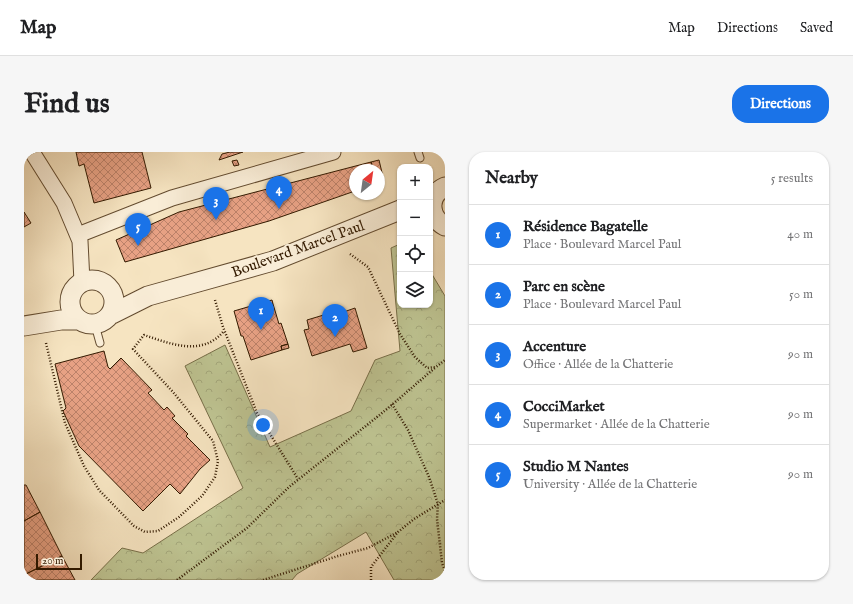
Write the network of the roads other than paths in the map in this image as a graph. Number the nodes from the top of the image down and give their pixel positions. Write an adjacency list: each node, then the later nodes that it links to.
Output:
1 (32, 152): 8 (street)
2 (333, 152): 8 (street)
3 (445, 187): 4 (street)
4 (432, 200)
5 (397, 211): 10 (street, Boulevard Marcel Paul)
6 (433, 213): 7 (street)
7 (445, 226)
8 (78, 235): 9 (street)
9 (82, 282): 10 (street); 11 (street)
10 (112, 305): 12 (street)
11 (77, 320): 12 (street); 13 (street)
12 (96, 325): 14 (lane)
13 (24, 326)
14 (100, 343)

